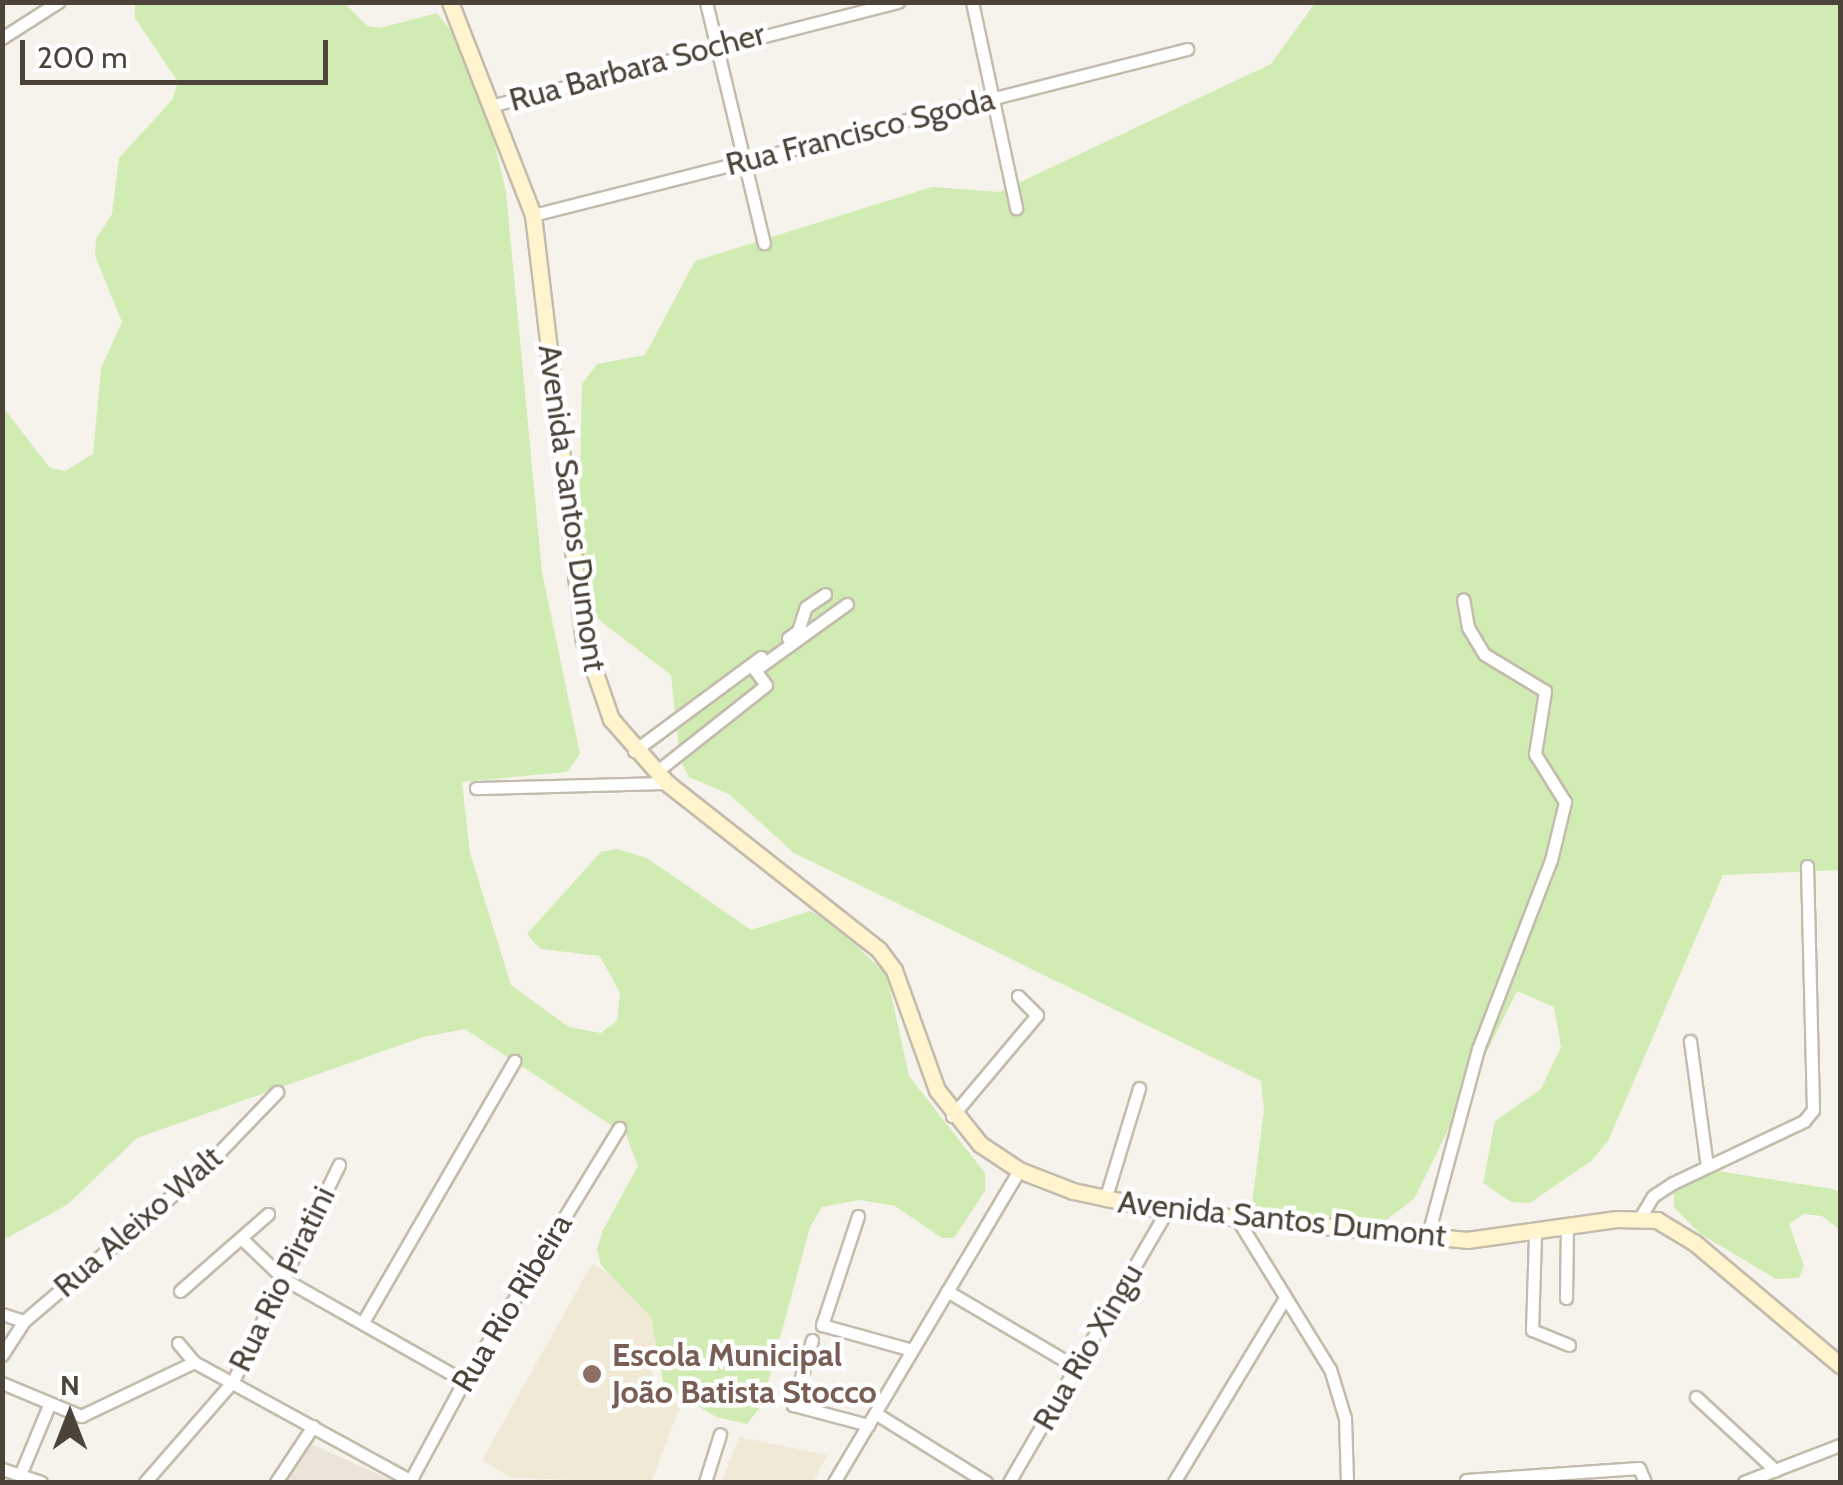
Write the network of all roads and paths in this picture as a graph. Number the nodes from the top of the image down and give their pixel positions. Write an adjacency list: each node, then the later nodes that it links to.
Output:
1 (58, 2): 6 (street)
2 (450, 2): 10 (street, Avenida Santos Dumont)
3 (706, 2): 7 (street)
4 (898, 2): 7 (street, Rua Barbara Socher)
5 (972, 2): 9 (street)
6 (2, 38)
7 (717, 45): 10 (street, Rua Barbara Socher); 11 (street)
8 (1187, 50): 9 (street, Rua Francisco Sgoda)
9 (997, 97): 11 (street, Rua Francisco Sgoda); 12 (street)
10 (494, 105): 13 (street, Avenida Santos Dumont)
11 (746, 161): 13 (street, Rua Francisco Sgoda); 14 (street)
12 (1016, 208)
13 (532, 215): 18 (street, Avenida Santos Dumont)
14 (764, 242)
15 (825, 594): 18 (street)
16 (1463, 599): 41 (street)
17 (847, 604): 19 (street)
18 (634, 751): 19 (street, Avenida Santos Dumont)
19 (662, 778): 20 (street); 27 (street, Avenida Santos Dumont)
20 (476, 788)
21 (1807, 866): 30 (street)
22 (1018, 996): 27 (street)
23 (1690, 1041): 30 (street)
24 (514, 1061): 49 (street)
25 (1139, 1088): 32 (street)
26 (277, 1092): 48 (street, Rua Aleixo Walt)
27 (952, 1116): 31 (street, Avenida Santos Dumont)
28 (619, 1128): 58 (street, Rua Rio Ribeira)
29 (339, 1164): 42 (street, Rua Rio Piratini)
30 (1707, 1166): 36 (street)
31 (1020, 1170): 32 (street, Avenida Santos Dumont); 44 (street)
32 (1105, 1200): 33 (street, Avenida Santos Dumont)
33 (1167, 1211): 37 (street, Avenida Santos Dumont); 57 (street, Rua Rio Xingu)
34 (268, 1214): 40 (street)
35 (858, 1216): 53 (street)
36 (1641, 1216): 38 (street, Avenida Santos Dumont); 56 (street)
37 (1236, 1217): 41 (street, Avenida Santos Dumont); 45 (street)
38 (1567, 1228): 39 (street, Avenida Santos Dumont); 46 (street)
39 (1534, 1235): 41 (street, Avenida Santos Dumont); 52 (street)
40 (241, 1238): 42 (street); 43 (street)
41 (1427, 1238)
42 (284, 1279): 49 (street); 59 (street, Rua Rio Piratini)
43 (180, 1291)
44 (947, 1292): 53 (street); 57 (street)
45 (1285, 1298): 80 (street); 81 (street)
46 (1566, 1298)
47 (2, 1314): 48 (street)
48 (24, 1321): 54 (street, Rua Aleixo Walt)
49 (363, 1322): 58 (street)
50 (812, 1340): 64 (street)
51 (178, 1343): 55 (street)
52 (1569, 1345)
53 (912, 1350): 63 (street)
54 (2, 1354)
55 (194, 1362): 59 (street); 62 (street)
56 (1840, 1366)
57 (1076, 1367): 79 (street, Rua Rio Xingu)
58 (464, 1380): 75 (street, Rua Rio Ribeira)
59 (233, 1381): 65 (street); 73 (street, Rua Rio Piratini)
60 (2, 1383): 62 (street)
61 (1696, 1397): 69 (street)
62 (50, 1405): 70 (street)
63 (876, 1413): 64 (street); 78 (street)
64 (868, 1425): 77 (street)
65 (313, 1426): 74 (street); 75 (street)
66 (720, 1434): 76 (street)
67 (1840, 1445): 69 (street)
68 (2, 1469): 70 (street)
69 (1775, 1470): 83 (street)
70 (20, 1475): 72 (street)
71 (1466, 1480): 82 (street)
72 (41, 1482)
73 (145, 1482)
74 (276, 1482)
75 (412, 1482)
76 (705, 1482)
77 (834, 1482)
78 (986, 1482)
79 (1009, 1482)
80 (1174, 1482)
81 (1348, 1482)
82 (1646, 1482)
83 (1744, 1482)

